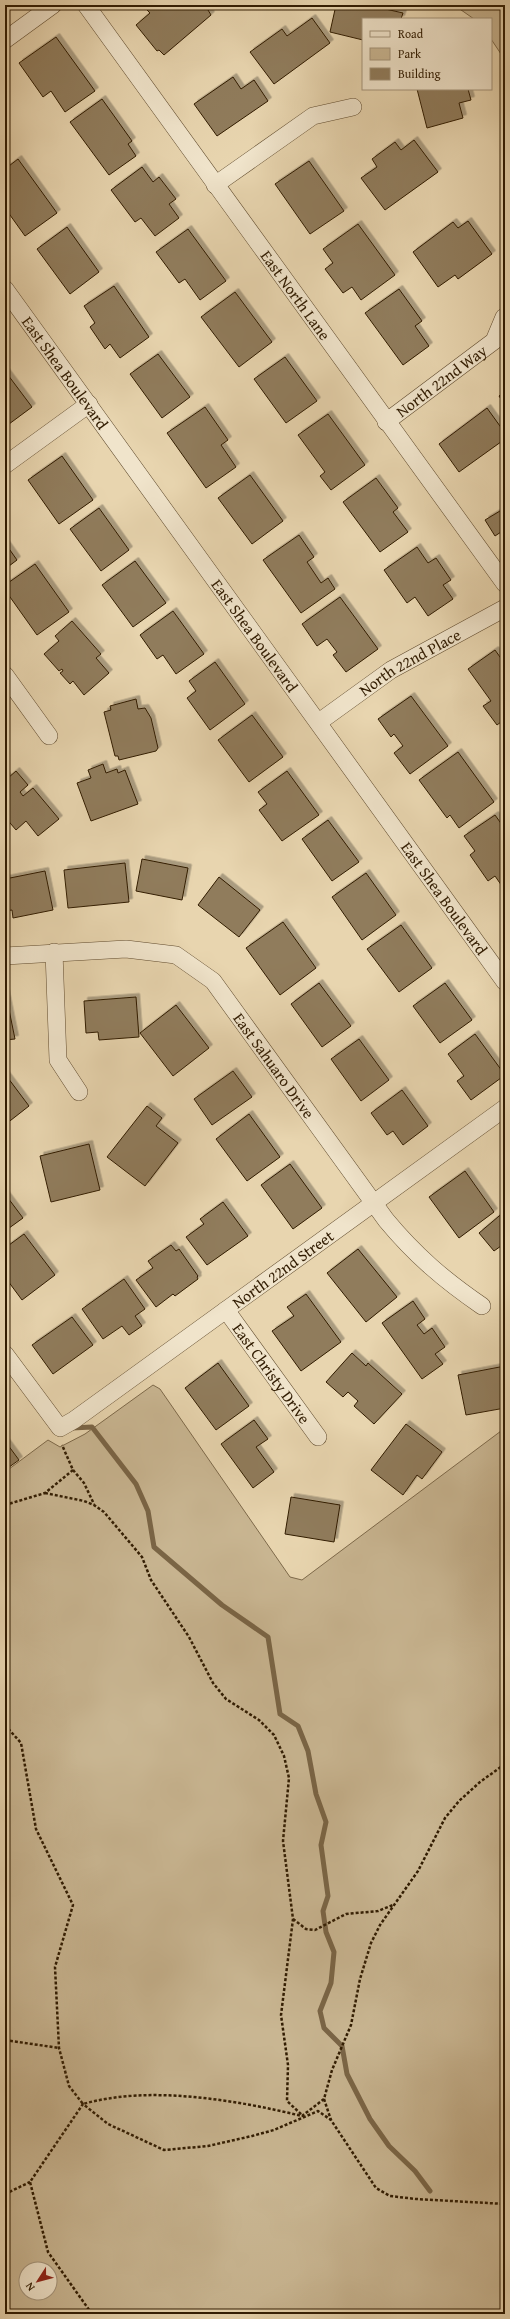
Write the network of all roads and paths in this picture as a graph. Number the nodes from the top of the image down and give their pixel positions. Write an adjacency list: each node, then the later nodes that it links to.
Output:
1 (54, 5): 3 (street)
2 (86, 5): 5 (street, East North Lane)
3 (5, 40)
4 (353, 107): 5 (street)
5 (215, 185): 9 (street, East North Lane)
6 (5, 289): 8 (street, East Shea Boulevard)
7 (504, 317): 9 (street, North 22nd Way)
8 (89, 404): 10 (street); 14 (street, East Shea Boulevard)
9 (386, 422): 11 (street, East North Lane)
10 (5, 465)
11 (505, 584)
12 (505, 608): 14 (street, North 22nd Place)
13 (5, 675): 15 (street)
14 (319, 722): 18 (street, East Shea Boulevard)
15 (49, 736)
16 (54, 952): 17 (street, East Sahuaro Drive); 19 (street); 21 (street, East Sahuaro Drive)
17 (5, 956)
18 (505, 982)
19 (79, 1092)
20 (505, 1108): 21 (street, North 22nd Street)
21 (374, 1204): 22 (street, East Sahuaro Drive); 23 (street, North 22nd Street)
22 (482, 1306)
23 (226, 1310): 25 (street, North 22nd Street); 26 (street, East Christy Drive)
24 (5, 1354): 25 (street)
25 (60, 1428): 27 (path)
26 (318, 1437)
27 (73, 1470): 28 (path); 30 (path)
28 (45, 1493): 29 (path); 30 (path)
29 (5, 1505)
30 (94, 1505): 34 (path)
31 (5, 1725): 36 (path)
32 (505, 1764): 33 (path)
33 (393, 1905): 34 (path); 37 (path)
34 (293, 1920): 39 (path)
35 (5, 2040): 36 (path)
36 (59, 2048): 38 (path)
37 (324, 2099): 39 (path); 40 (path)
38 (83, 2104): 39 (path); 39 (path); 41 (path)
39 (302, 2116): 40 (path)
40 (331, 2120): 43 (path)
41 (30, 2182): 42 (path); 44 (path)
42 (5, 2194)
43 (505, 2204)
44 (92, 2314)

